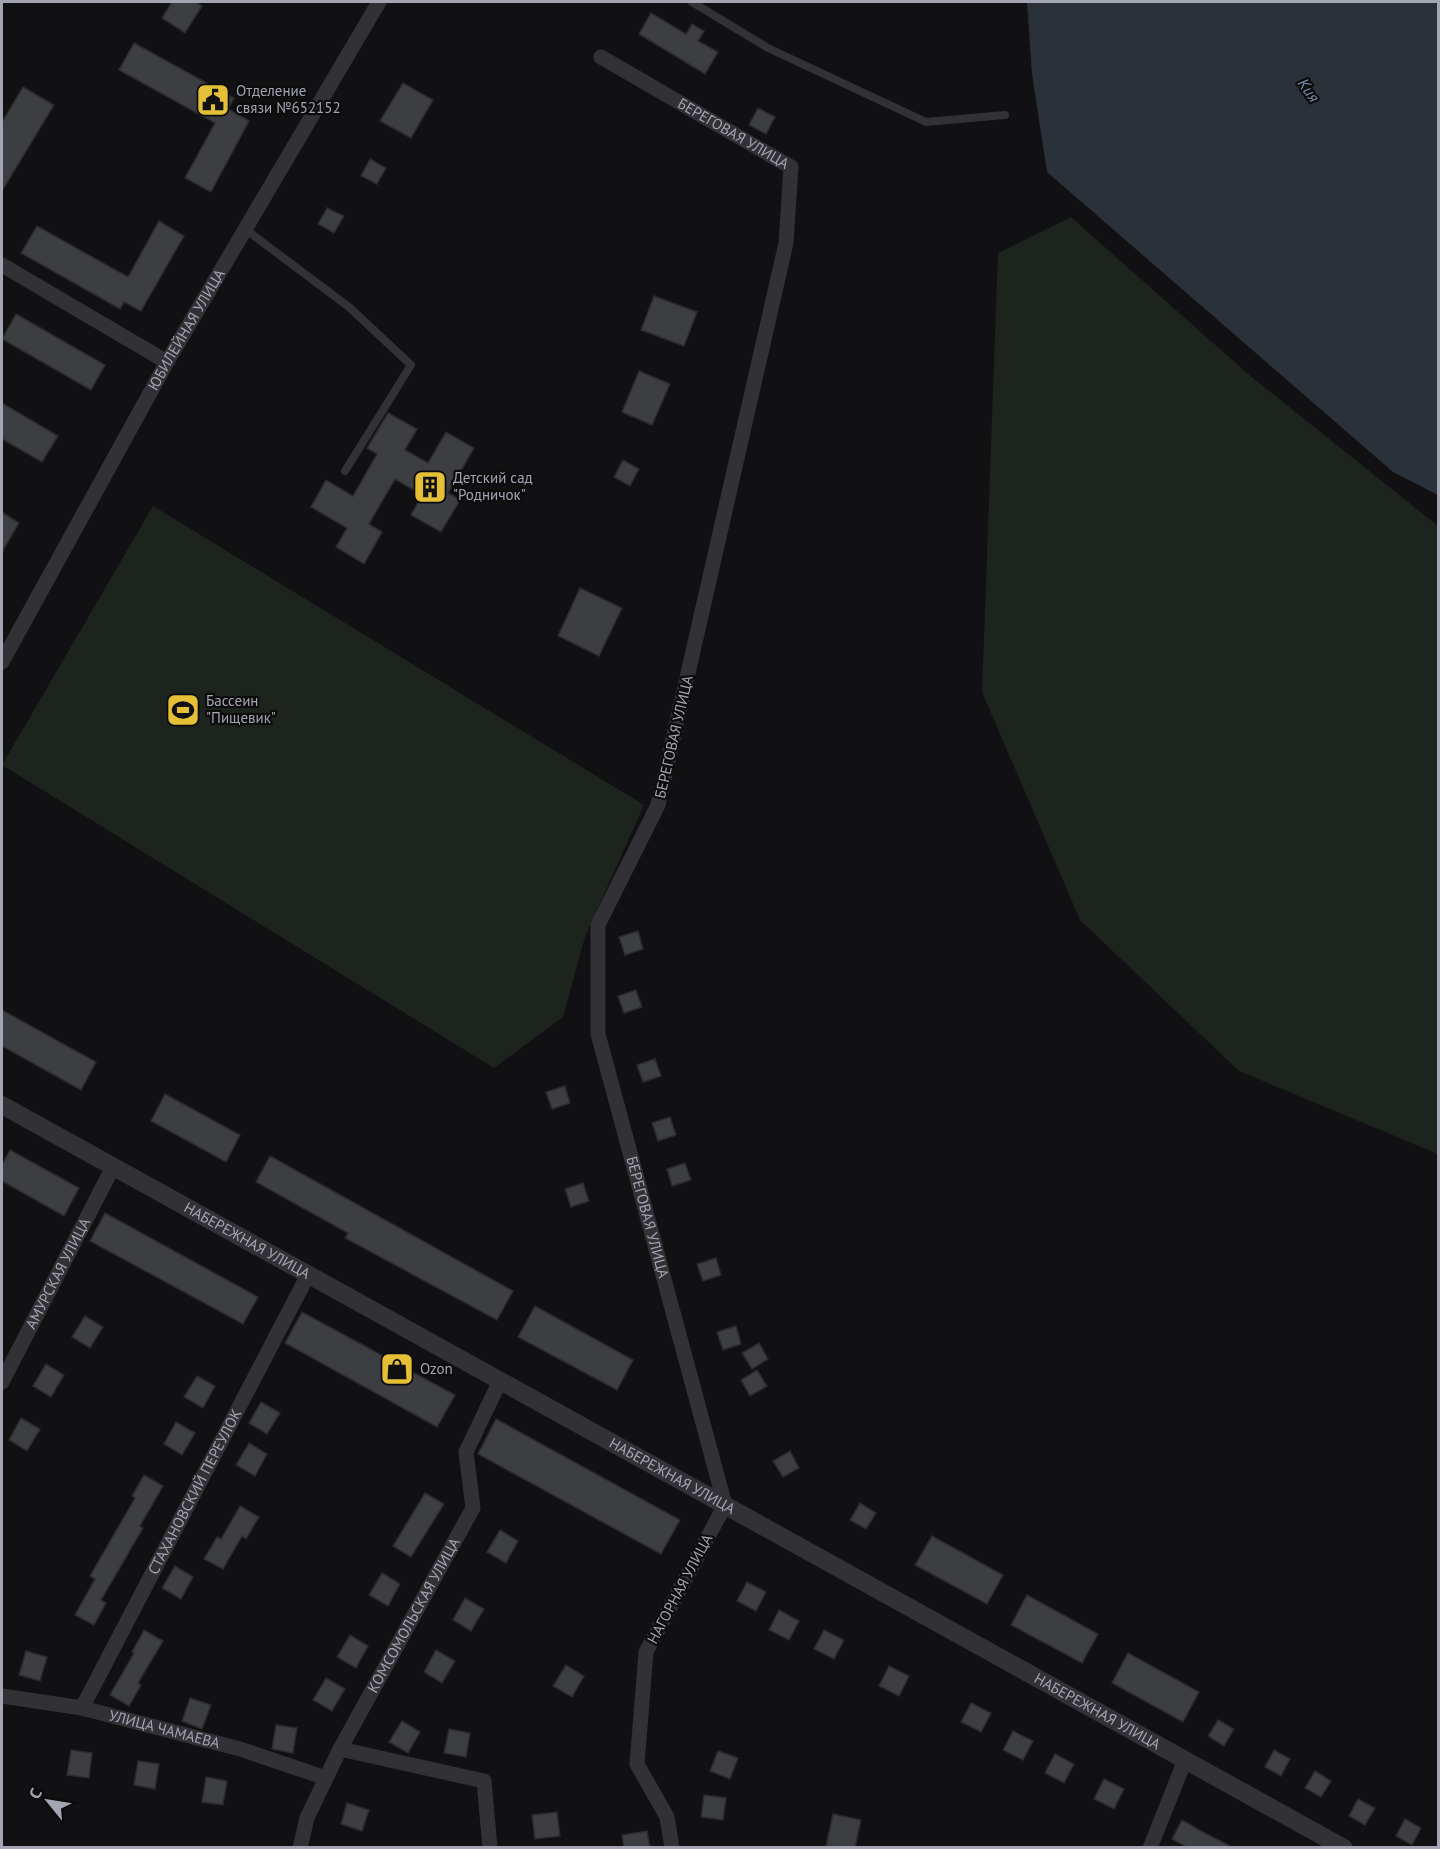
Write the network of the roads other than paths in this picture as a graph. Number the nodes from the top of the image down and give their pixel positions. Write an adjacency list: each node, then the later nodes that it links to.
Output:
1 (379, 2): 5 (street, ЮБИЛЕЙНАЯ УЛИЦА)
2 (692, 2): 4 (lane)
3 (601, 57): 15 (street, БЕРЕГОВАЯ УЛИЦА)
4 (1005, 115)
5 (245, 229): 7 (street, ЮБИЛЕЙНАЯ УЛИЦА); 8 (lane)
6 (2, 265): 7 (street)
7 (167, 362): 9 (street, ЮБИЛЕЙНАЯ УЛИЦА)
8 (345, 471)
9 (2, 662)
10 (2, 1105): 11 (street, НАБЕРЕЖНАЯ УЛИЦА)
11 (113, 1167): 12 (street, НАБЕРЕЖНАЯ УЛИЦА); 14 (street, АМУРСКАЯ УЛИЦА)
12 (308, 1275): 13 (street, НАБЕРЕЖНАЯ УЛИЦА); 17 (street, СТАХАНОВСКИЙ ПЕРЕУЛОК)
13 (500, 1381): 15 (street, НАБЕРЕЖНАЯ УЛИЦА); 18 (street, КОМСОМОЛЬСКАЯ УЛИЦА)
14 (2, 1382)
15 (725, 1505): 19 (street, НАБЕРЕЖНАЯ УЛИЦА); 23 (street, НАГОРНАЯ УЛИЦА)
16 (2, 1696): 17 (street, УЛИЦА ЧАМАЕВА)
17 (82, 1708): 20 (street, УЛИЦА ЧАМАЕВА)
18 (340, 1749): 20 (street, КОМСОМОЛЬСКАЯ УЛИЦА); 22 (street)
19 (1185, 1760): 24 (street); 25 (street, НАБЕРЕЖНАЯ УЛИЦА)
20 (326, 1778): 21 (street, КОМСОМОЛЬСКАЯ УЛИЦА)
21 (300, 1848)
22 (490, 1848)
23 (672, 1848)
24 (1150, 1848)
25 (1344, 1848)

